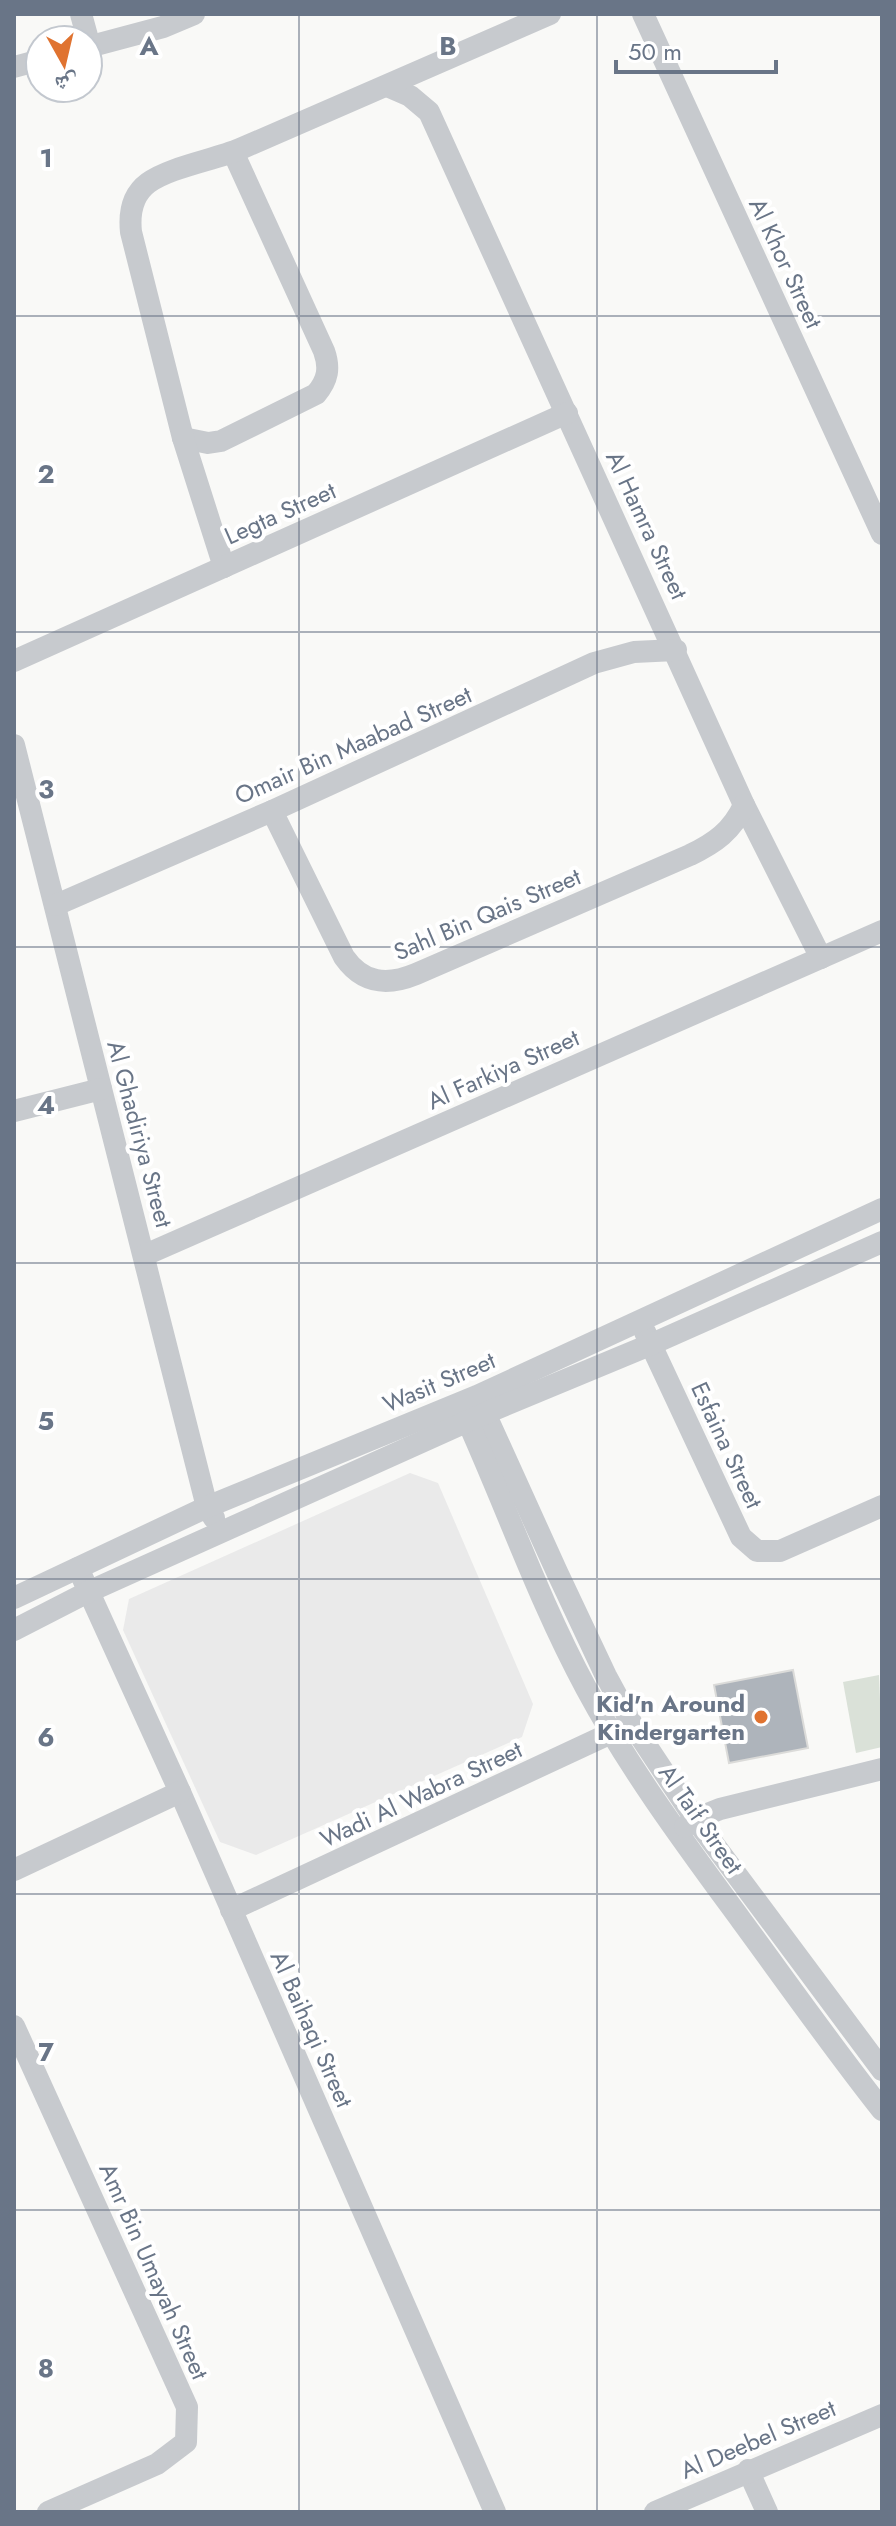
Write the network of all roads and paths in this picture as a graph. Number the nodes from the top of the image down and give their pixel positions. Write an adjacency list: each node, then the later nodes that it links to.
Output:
1 (194, 14): 4 (street)
2 (550, 14): 5 (street)
3 (643, 14): 11 (street, Al Khor Street)
4 (104, 43)
5 (435, 65): 6 (street); 7 (street)
6 (387, 86): 7 (street); 8 (street)
7 (429, 112): 9 (street, Al Hamra Street)
8 (233, 152): 10 (street); 10 (street)
9 (567, 413): 12 (street, Legta Street); 13 (street, Al Hamra Street)
10 (183, 438): 12 (street)
11 (882, 534)
12 (224, 567): 14 (street, Legta Street)
13 (676, 650): 16 (street, Al Hamra Street); 17 (street, Omair Bin Maabad Street)
14 (14, 661)
15 (14, 745): 18 (street, Al Ghadiriya Street)
16 (744, 805): 17 (street, Sahl Bin Qais Street); 20 (street, Al Hamra Street)
17 (272, 811): 18 (street, Omair Bin Maabad Street)
18 (56, 905): 21 (street, Al Ghadiriya Street)
19 (882, 931): 20 (street, Al Farkiya Street)
20 (821, 958): 25 (street, Al Farkiya Street)
21 (101, 1089): 22 (street); 25 (street, Al Ghadiriya Street)
22 (14, 1111)
23 (882, 1209): 26 (street, Wasit Street)
24 (882, 1242): 27 (street, Wasit Street)
25 (145, 1255): 30 (street, Al Ghadiriya Street)
26 (640, 1321): 27 (street, Esfaina Street); 28 (street, Wasit Street)
27 (652, 1344): 28 (street, Wasit Street); 29 (street, Esfaina Street)
28 (472, 1409): 30 (street, Wasit Street); 31 (street, Wasit Street); 36 (street, Al Taif Street); 37 (street, Al Taif Street)
29 (882, 1506)
30 (207, 1507): 31 (street, Al Ghadiriya Street); 32 (street, Wasit Street)
31 (221, 1533): 33 (street, Wasit Street)
32 (78, 1568): 33 (street, Al Baihaqi Street); 34 (street, Wasit Street)
33 (88, 1592): 35 (street, Wasit Street); 39 (street, Al Baihaqi Street)
34 (14, 1598)
35 (14, 1630)
36 (632, 1724): 37 (street, Wadi Al Wabra Street); 40 (street, Al Taif Street)
37 (611, 1733): 41 (street, Al Taif Street); 43 (street, Wadi Al Wabra Street)
38 (882, 1769): 40 (street)
39 (180, 1792): 42 (street); 43 (street, Al Baihaqi Street)
40 (695, 1819): 41 (street); 45 (street, Al Taif Street)
41 (679, 1836): 46 (street, Al Taif Street)
42 (14, 1870)
43 (231, 1910): 50 (street, Al Baihaqi Street)
44 (14, 2026): 49 (street, Amr Bin Umayah Street)
45 (882, 2070)
46 (882, 2110)
47 (882, 2415): 48 (street, Al Deebel Street)
48 (748, 2470): 51 (street, Al Deebel Street); 52 (street)
49 (48, 2512)
50 (495, 2512)
51 (655, 2512)
52 (767, 2512)

